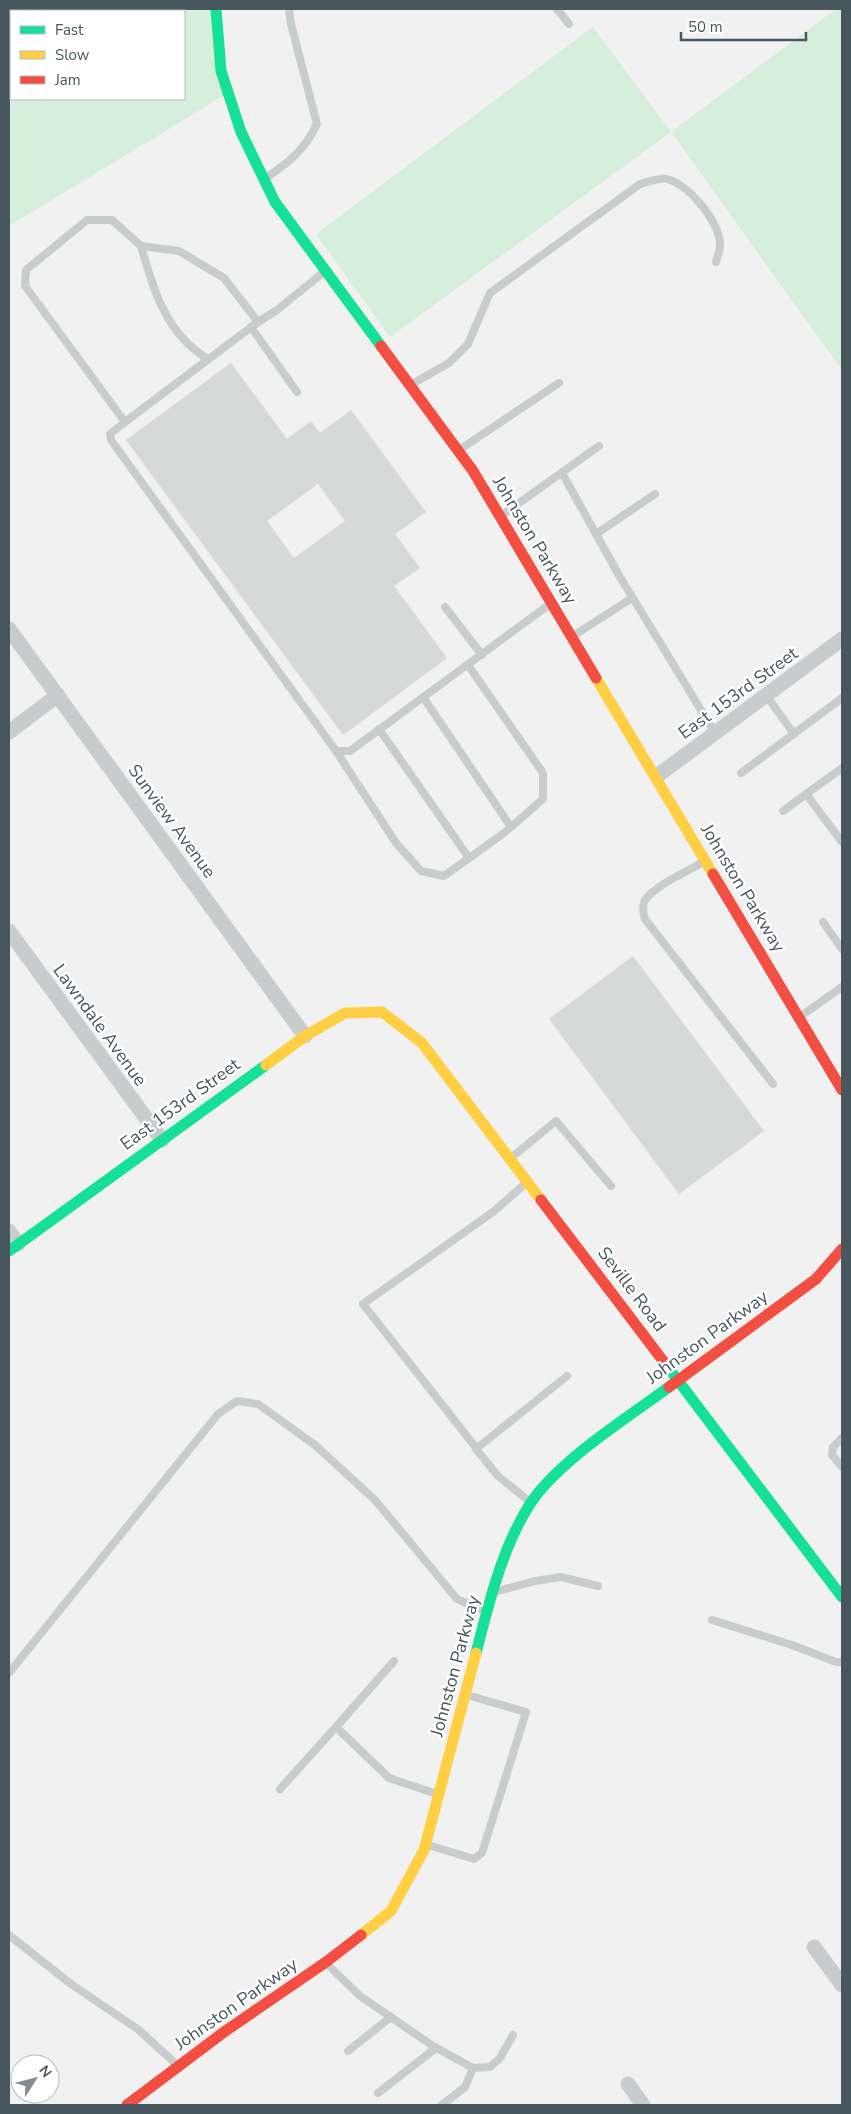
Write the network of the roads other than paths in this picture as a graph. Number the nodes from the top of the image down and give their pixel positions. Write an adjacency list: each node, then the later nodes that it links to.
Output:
1 (216, 9): 5 (street, Johnston Parkway)
2 (289, 9): 5 (lane)
3 (558, 9): 4 (lane)
4 (569, 24)
5 (264, 180): 8 (street, Johnston Parkway)
6 (141, 246): 9 (lane); 11 (lane); 15 (lane)
7 (716, 262): 13 (lane)
8 (326, 271): 9 (lane); 13 (street, Johnston Parkway)
9 (258, 322): 10 (lane)
10 (251, 327): 11 (lane); 14 (lane)
11 (208, 359): 15 (lane)
12 (559, 383): 17 (lane)
13 (410, 385): 17 (street, Johnston Parkway)
14 (296, 392)
15 (125, 422): 38 (lane)
16 (599, 446): 18 (lane)
17 (459, 451): 20 (street, Johnston Parkway)
18 (562, 473): 20 (lane); 21 (lane)
19 (655, 494): 21 (lane)
20 (501, 516): 23 (street, Johnston Parkway)
21 (596, 534): 22 (lane)
22 (632, 598): 26 (lane); 36 (lane)
23 (552, 603): 26 (street, Johnston Parkway); 28 (lane)
24 (445, 607): 28 (lane)
25 (9, 629): 30 (street, Sunview Avenue)
26 (572, 636): 41 (street, Johnston Parkway)
27 (842, 639): 31 (street, East 153rd Street)
28 (482, 655): 29 (lane)
29 (468, 665): 32 (lane); 44 (lane)
30 (58, 696): 35 (street); 54 (street, Sunview Avenue)
31 (766, 696): 36 (street, East 153rd Street); 37 (lane)
32 (424, 697): 34 (lane); 44 (lane)
33 (842, 698): 37 (lane)
34 (379, 729): 38 (lane); 46 (lane)
35 (9, 732)
36 (715, 733): 41 (street, East 153rd Street)
37 (794, 734): 40 (lane)
38 (336, 751): 46 (lane)
39 (842, 768): 42 (lane)
40 (741, 773)
41 (657, 776): 47 (street, Johnston Parkway)
42 (806, 794): 43 (lane); 45 (lane)
43 (783, 811)
44 (511, 826): 46 (lane)
45 (842, 842)
46 (469, 858)
47 (706, 860): 53 (street, Johnston Parkway); 55 (lane)
48 (823, 922): 50 (lane)
49 (9, 931): 57 (street, Lawndale Avenue)
50 (842, 949)
51 (842, 987): 53 (lane)
52 (382, 1012): 54 (street, East 153rd Street); 58 (street, Seville Road)
53 (799, 1017): 56 (street, Johnston Parkway)
54 (305, 1036): 57 (street, East 153rd Street)
55 (773, 1084)
56 (842, 1090)
57 (162, 1140): 62 (street, East 153rd Street)
58 (510, 1159): 59 (street, Seville Road); 60 (lane)
59 (528, 1182): 65 (street, Seville Road); 67 (lane)
60 (611, 1186)
61 (9, 1231): 62 (street)
62 (14, 1247)
63 (842, 1249): 65 (street, Johnston Parkway)
64 (567, 1376): 67 (lane)
65 (679, 1379): 69 (street, Johnston Parkway); 72 (street, Seville Road)
66 (842, 1438): 68 (lane)
67 (477, 1449): 69 (lane)
68 (842, 1467)
69 (531, 1503): 71 (street, Johnston Parkway)
70 (598, 1586): 71 (lane)
71 (493, 1592): 73 (street, Johnston Parkway)
72 (842, 1597)
73 (487, 1612): 77 (lane); 78 (street, Johnston Parkway)
74 (712, 1620): 76 (lane)
75 (394, 1661): 79 (lane)
76 (842, 1662)
77 (9, 1672)
78 (465, 1694): 81 (street, Johnston Parkway); 82 (lane)
79 (336, 1727): 80 (lane); 81 (lane)
80 (280, 1789)
81 (438, 1794): 82 (street, Johnston Parkway)
82 (426, 1844): 85 (street, Johnston Parkway)
83 (9, 1935): 91 (lane)
84 (814, 1947): 86 (street)
85 (326, 1962): 87 (lane); 91 (street, Johnston Parkway)
86 (842, 1985)
87 (391, 2017): 89 (lane); 90 (lane)
88 (513, 2034): 92 (lane)
89 (436, 2048): 92 (lane); 94 (lane)
90 (348, 2051)
91 (179, 2067): 95 (street, Johnston Parkway)
92 (473, 2068): 96 (lane)
93 (628, 2084): 97 (street)
94 (378, 2093)
95 (128, 2105)
96 (442, 2105)
97 (644, 2105)

